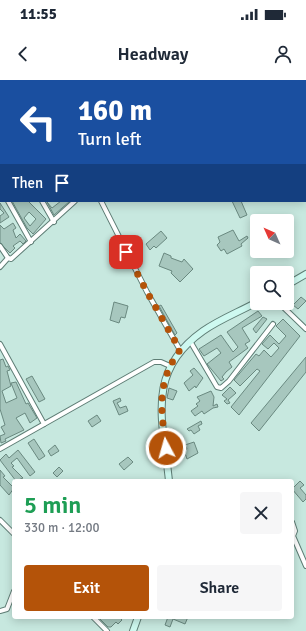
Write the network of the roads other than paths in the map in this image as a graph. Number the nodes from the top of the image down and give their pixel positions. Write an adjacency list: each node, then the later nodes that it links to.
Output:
1 (9, 202): 6 (street)
2 (43, 202): 5 (street)
3 (74, 202): 5 (street)
4 (102, 202): 18 (street)
5 (54, 222): 6 (street)
6 (31, 242): 8 (street)
7 (0, 246): 8 (street)
8 (8, 258): 9 (street)
9 (0, 267)
10 (306, 274): 11 (main road)
11 (294, 281)
12 (250, 306): 16 (main road)
13 (286, 310): 15 (street)
14 (273, 324): 16 (street)
15 (306, 330)
16 (190, 341): 18 (main road)
17 (0, 344): 20 (street)
18 (180, 350): 19 (main road)
19 (170, 366): 20 (street); 22 (main road)
20 (44, 424): 21 (street)
21 (0, 449)
22 (169, 479)
23 (0, 520): 24 (street)
24 (12, 532)
25 (294, 538): 26 (street)
26 (306, 566)
27 (12, 597): 28 (street)
28 (0, 611)
29 (95, 619): 31 (street)
30 (137, 619): 32 (main road)
31 (108, 631)
32 (133, 631)

